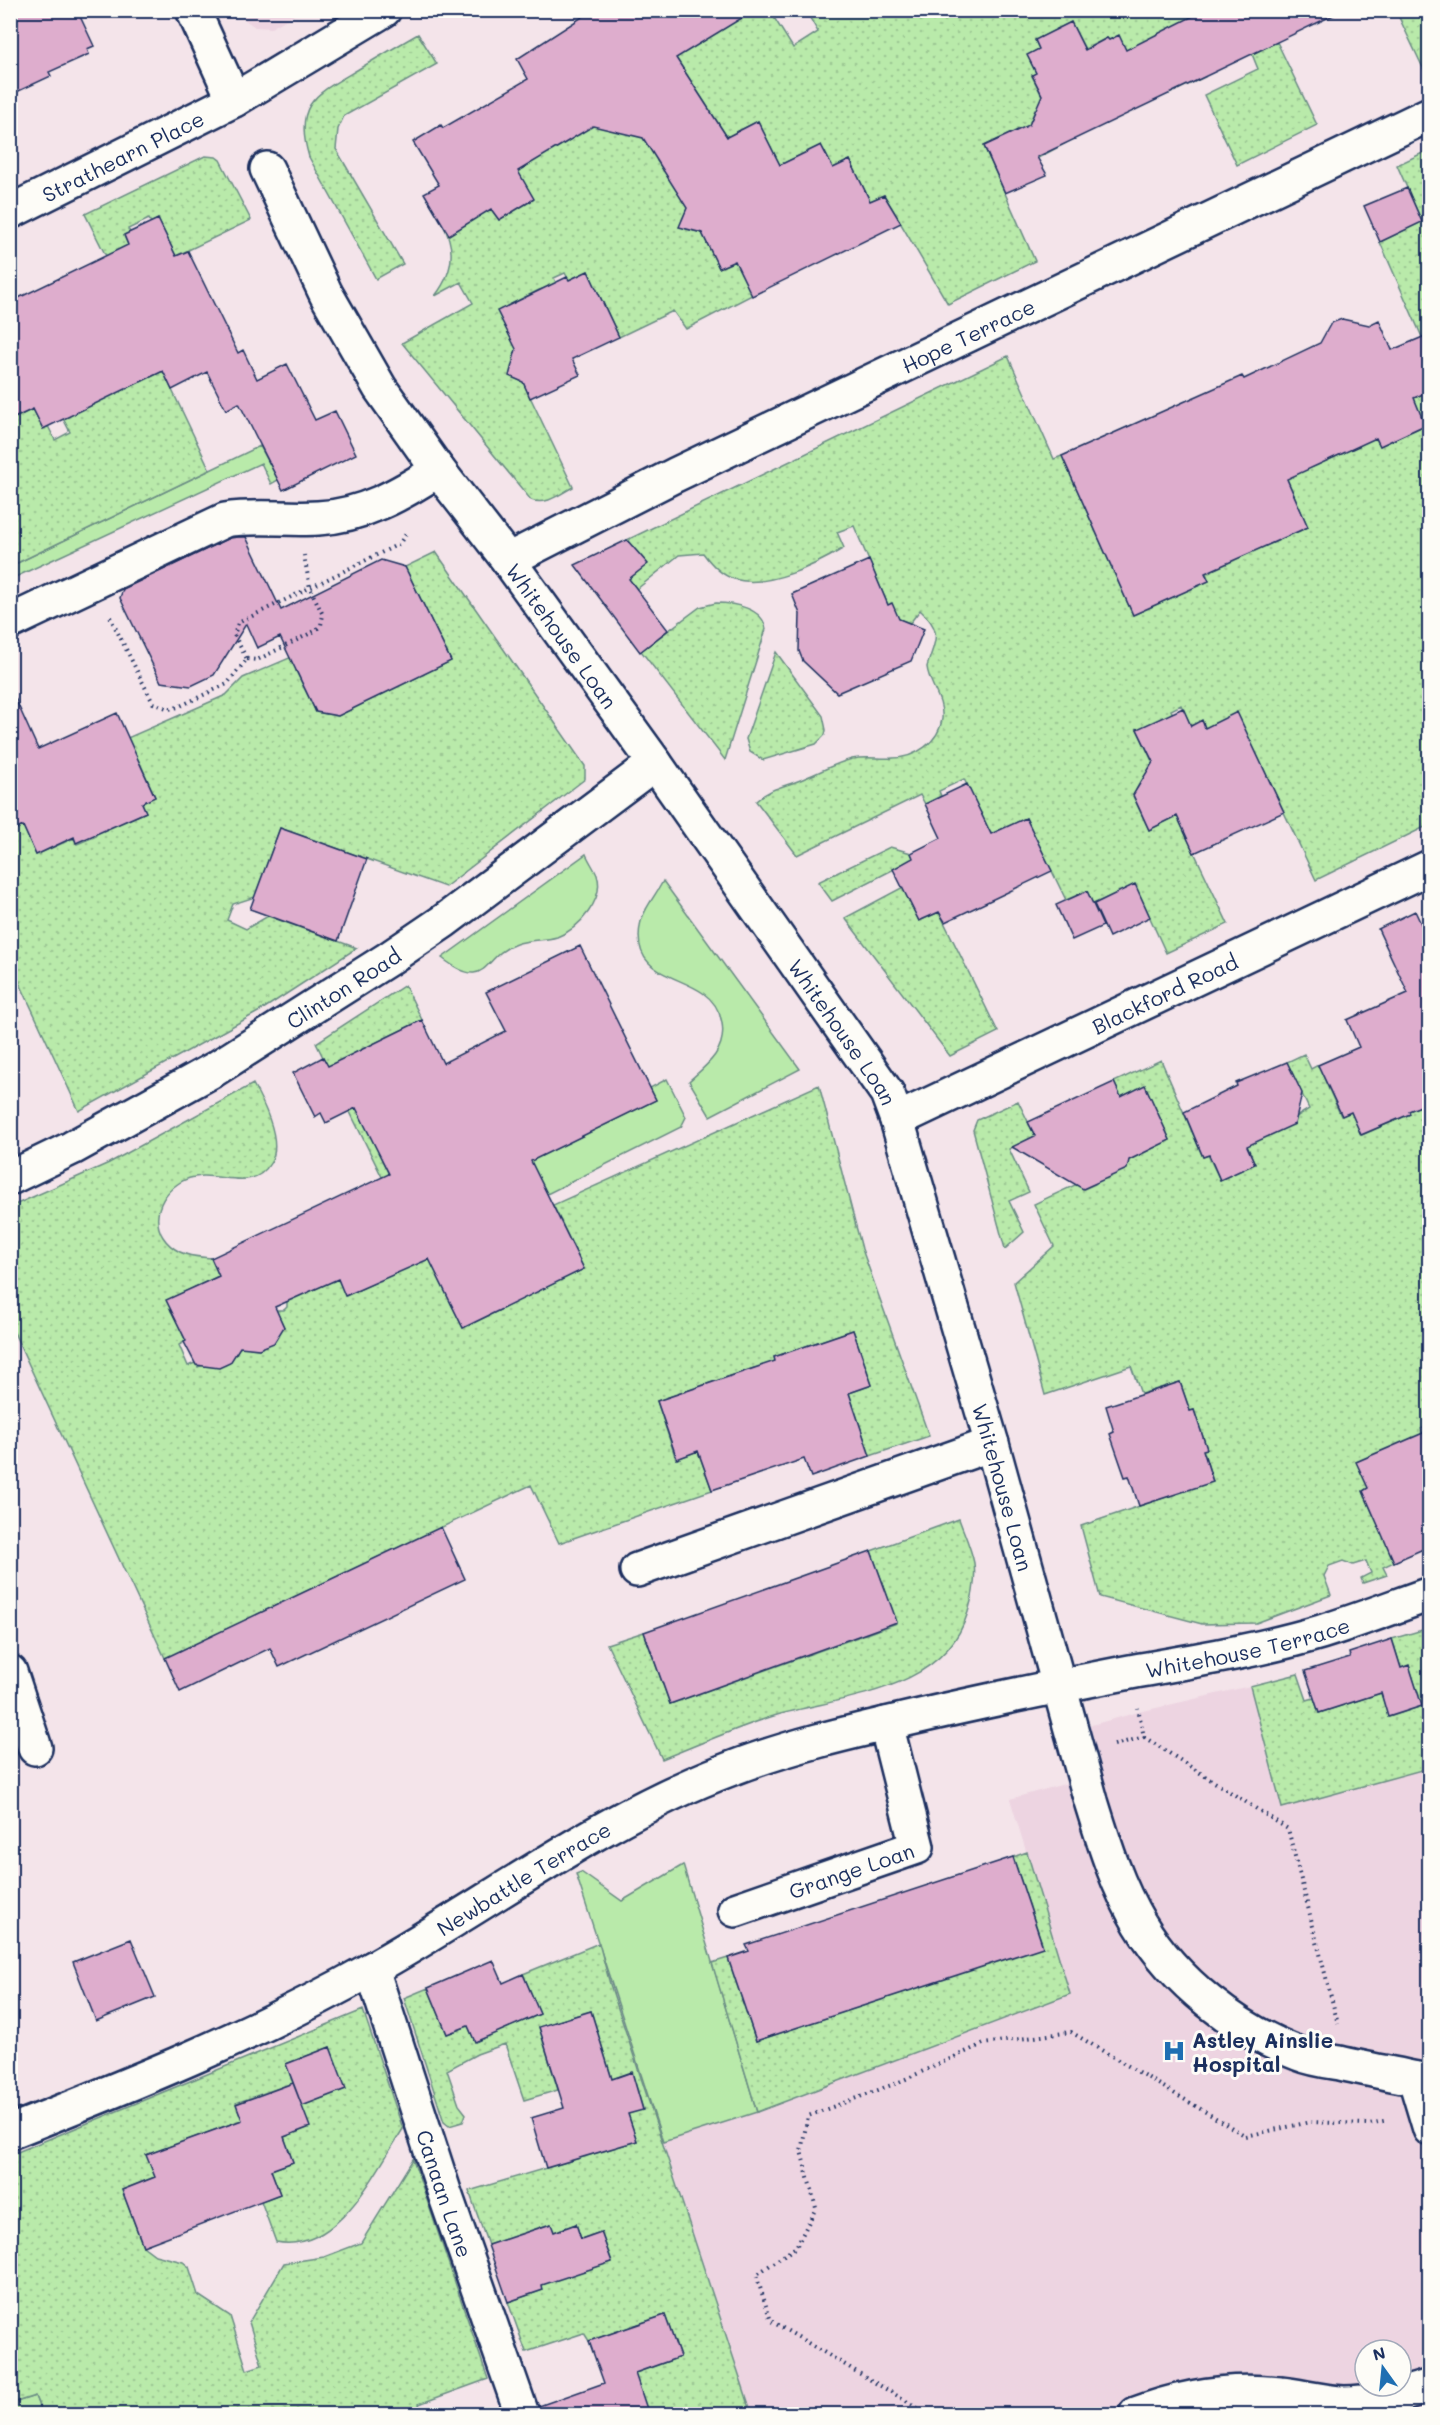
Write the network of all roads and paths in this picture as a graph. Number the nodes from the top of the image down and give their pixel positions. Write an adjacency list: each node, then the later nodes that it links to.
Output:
1 (193, 10): 3 (street)
2 (384, 10): 3 (street, Strathearn Place)
3 (234, 100): 6 (street, Strathearn Place)
4 (1430, 114): 10 (street, Hope Terrace)
5 (267, 169): 7 (street, Whitehouse Loan)
6 (10, 212)
7 (438, 470): 8 (street); 10 (street, Whitehouse Loan)
8 (405, 491): 9 (street); 12 (path)
9 (298, 519): 11 (street); 12 (path)
10 (508, 560): 15 (street, Whitehouse Loan)
11 (93, 584): 13 (street); 14 (path)
12 (310, 588): 14 (path); 14 (path)
13 (10, 622)
14 (248, 659)
15 (656, 763): 17 (street, Whitehouse Loan); 18 (street, Clinton Road)
16 (1430, 867): 17 (street, Blackford Road)
17 (897, 1120): 19 (street, Whitehouse Loan)
18 (10, 1178)
19 (992, 1444): 20 (street); 24 (street, Whitehouse Loan)
20 (637, 1570)
21 (1430, 1594): 23 (street, Whitehouse Terrace)
22 (10, 1672): 27 (street)
23 (1130, 1672): 24 (street, Whitehouse Terrace); 26 (path)
24 (1059, 1686): 25 (street, Newbattle Terrace); 28 (street, Whitehouse Loan)
25 (886, 1724): 29 (street, Grange Loan); 30 (street, Newbattle Terrace)
26 (1144, 1737): 28 (path); 31 (path)
27 (35, 1748)
28 (1077, 1754): 31 (street, Whitehouse Loan)
29 (735, 1910)
30 (372, 1969): 33 (street, Newbattle Terrace); 35 (street, Canaan Lane)
31 (1348, 2065): 32 (street, Whitehouse Loan)
32 (1425, 2100): 36 (path)
33 (10, 2132)
34 (1430, 2386): 37 (street)
35 (522, 2415)
36 (928, 2415)
37 (1136, 2415)

